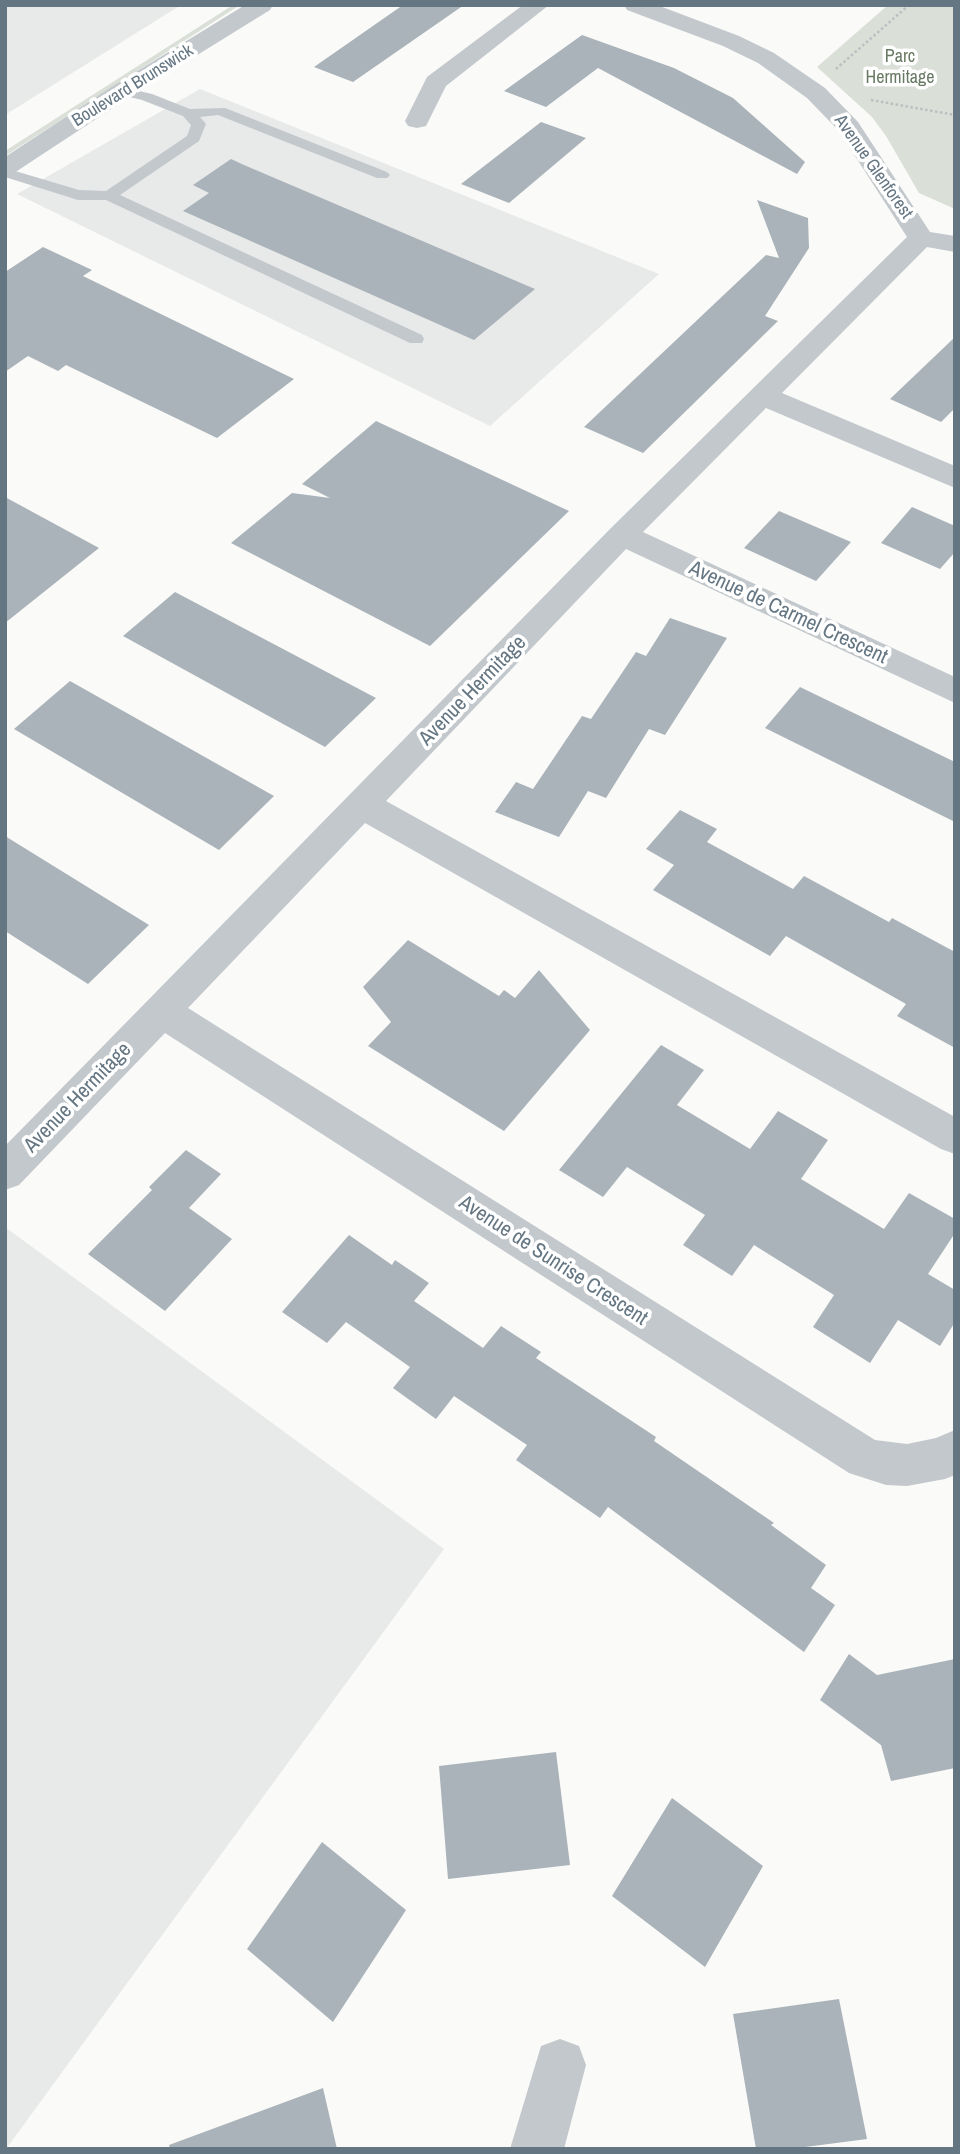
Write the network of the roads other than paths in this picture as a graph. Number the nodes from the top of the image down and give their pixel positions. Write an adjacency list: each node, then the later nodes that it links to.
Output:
1 (262, 5): 4 (street, Boulevard Brunswick)
2 (538, 5): 6 (street)
3 (635, 5): 10 (street, Avenue Glenforest)
4 (122, 91): 5 (lane); 7 (street, Boulevard Brunswick)
5 (188, 113): 8 (lane); 9 (lane)
6 (417, 121)
7 (5, 170): 9 (lane)
8 (382, 175)
9 (108, 196): 12 (lane)
10 (921, 238): 11 (street); 13 (street, Avenue Hermitage)
11 (955, 244)
12 (416, 340)
13 (761, 395): 14 (street); 15 (street, Avenue Hermitage)
14 (955, 478)
15 (622, 535): 16 (street, Avenue de Carmel Crescent); 17 (street, Avenue Hermitage)
16 (955, 691)
17 (363, 806): 18 (street, Avenue Hermitage); 19 (street)
18 (163, 1012): 20 (street, Avenue Hermitage); 21 (street, Avenue de Sunrise Crescent)
19 (955, 1137)
20 (5, 1173)
21 (955, 1451)
22 (559, 2065): 23 (street)
23 (537, 2149)

